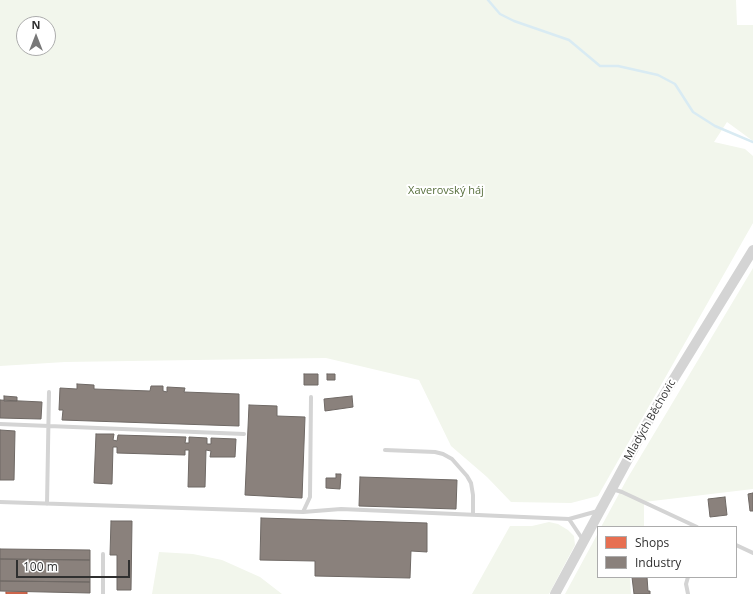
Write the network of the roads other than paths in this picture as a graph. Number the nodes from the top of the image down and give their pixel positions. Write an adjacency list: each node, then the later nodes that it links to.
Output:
1 (753, 250): 8 (street, Mladých Běchovic)
2 (49, 392): 5 (lane)
3 (311, 397): 12 (lane)
4 (0, 424): 5 (lane)
5 (48, 427): 6 (lane); 10 (lane)
6 (244, 434)
7 (385, 450): 13 (lane)
8 (611, 489): 11 (street, Mladých Běchovic); 15 (lane)
9 (0, 502): 10 (lane)
10 (46, 504): 12 (lane)
11 (599, 511): 14 (lane); 16 (street, Mladých Běchovic)
12 (304, 512): 13 (lane)
13 (473, 515): 14 (lane)
14 (569, 519): 16 (lane)
15 (695, 526)
16 (583, 540): 22 (street, Mladých Běchovic)
17 (737, 545): 18 (lane)
18 (753, 553)
19 (103, 554): 21 (lane)
20 (688, 578): 23 (lane)
21 (103, 594)
22 (555, 594)
23 (688, 594)

